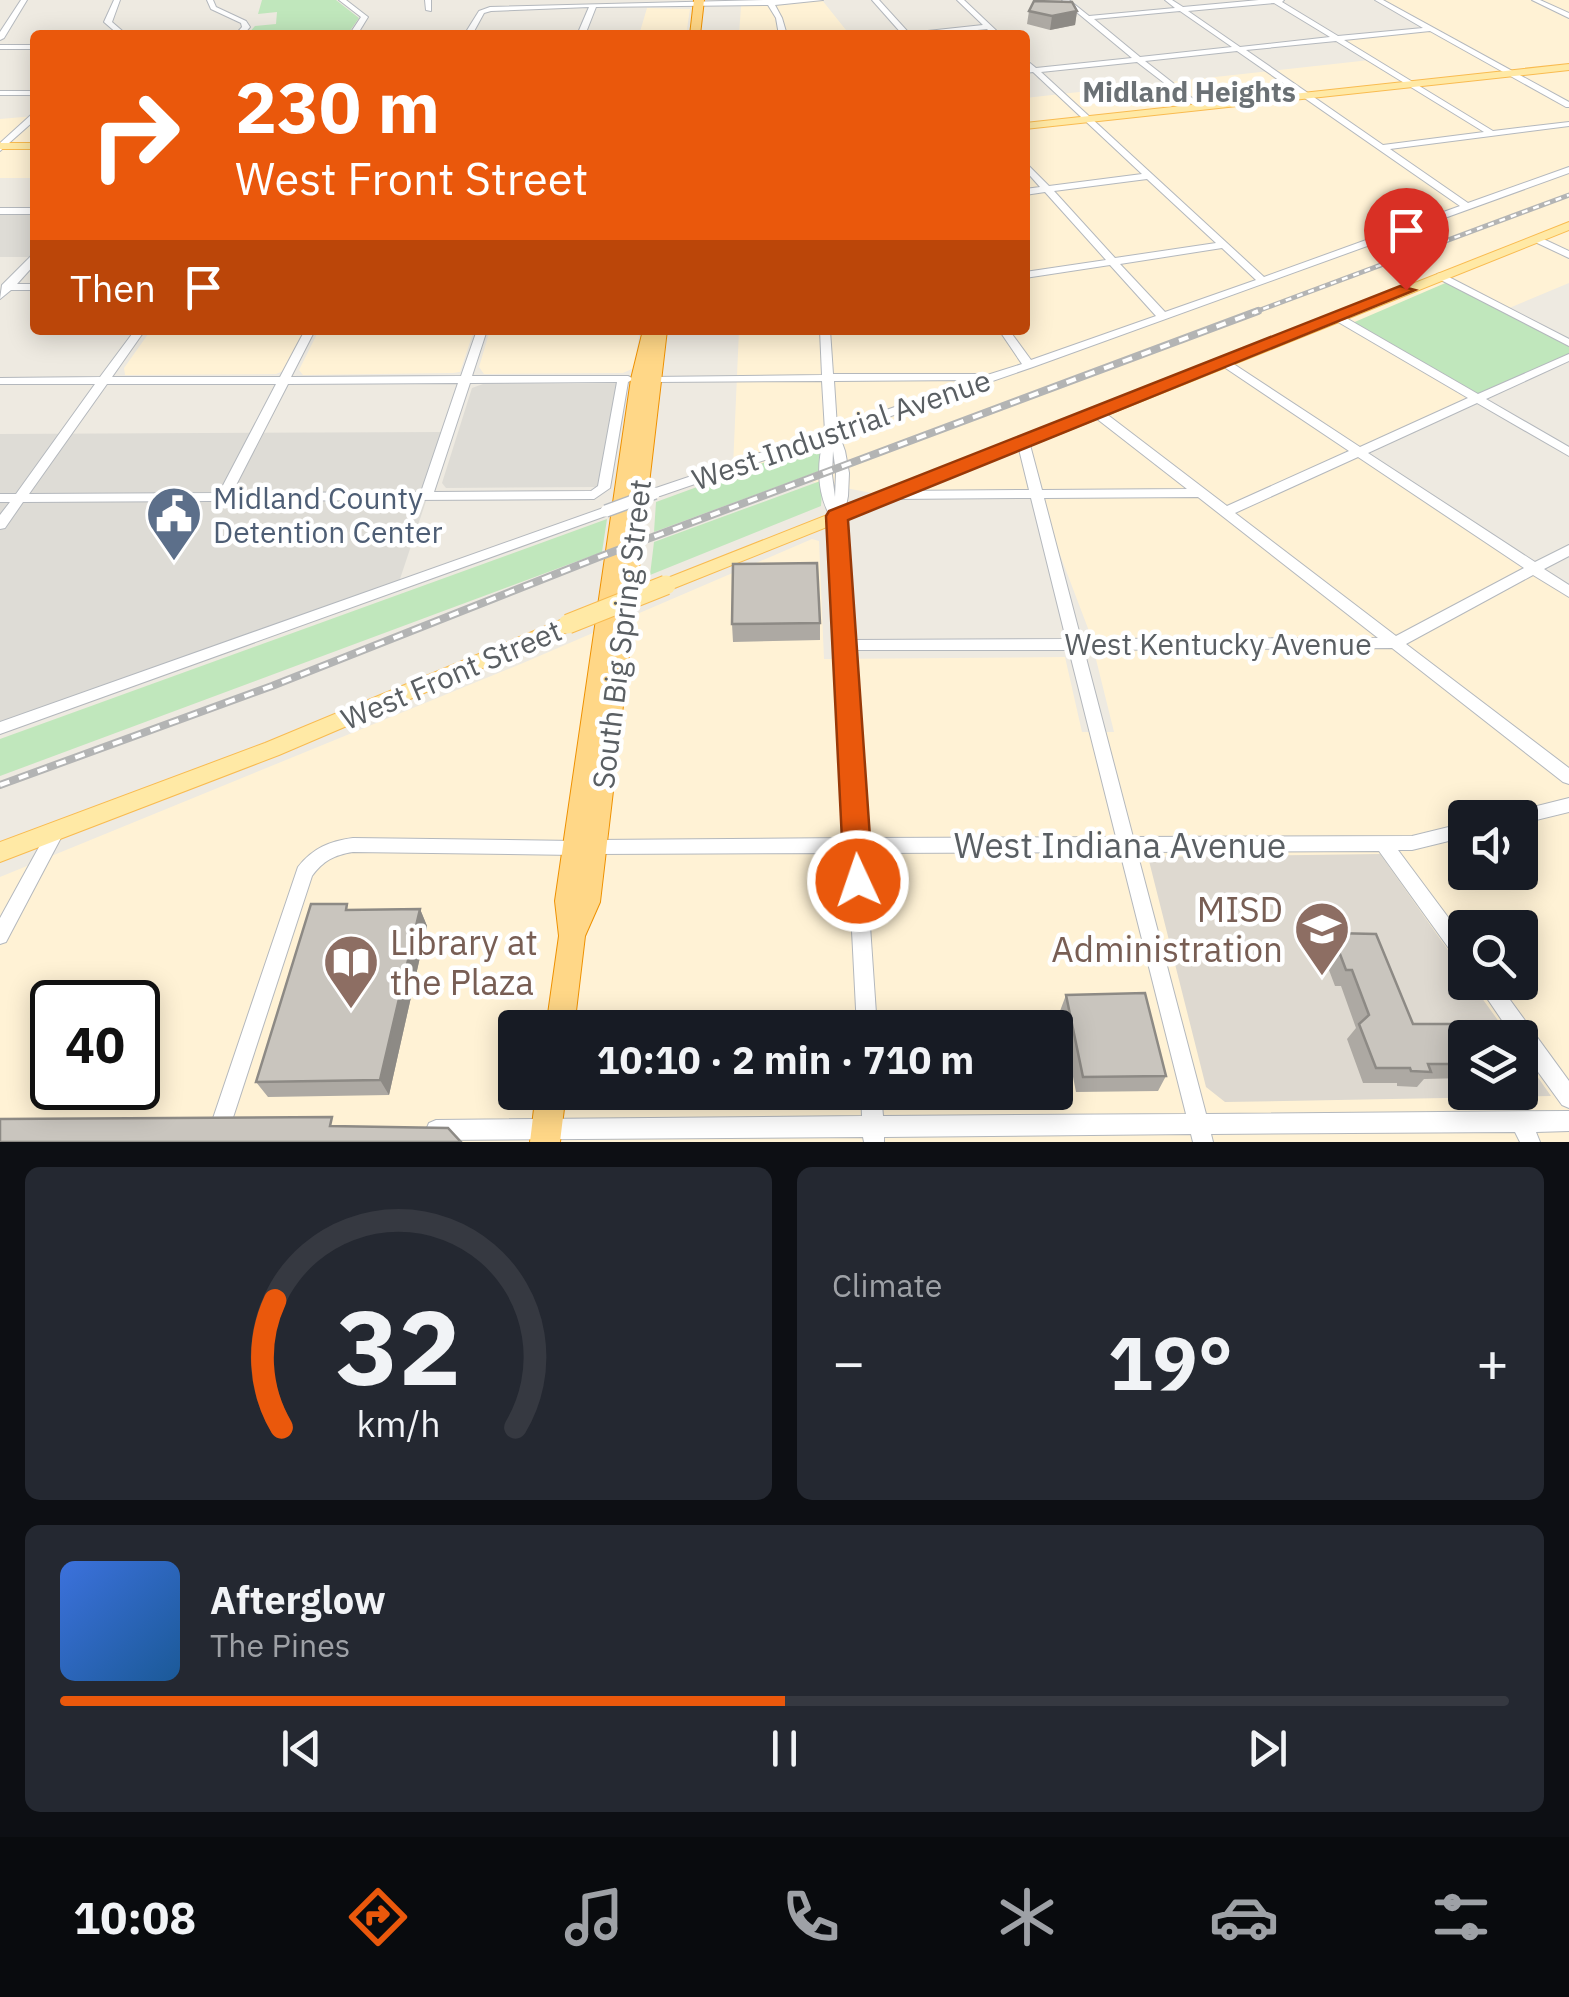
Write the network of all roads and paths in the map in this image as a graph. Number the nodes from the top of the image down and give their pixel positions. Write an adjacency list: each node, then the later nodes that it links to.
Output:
1 (24, 0): 35 (street)
2 (117, 0): 25 (street)
3 (210, 0): 26 (street)
4 (342, 0): 27 (street)
5 (820, 0): 14 (street)
6 (875, 0): 32 (street)
7 (960, 0): 23 (street)
8 (1065, 0): 22 (street)
9 (1168, 0): 20 (street)
10 (1274, 0): 11 (street); 20 (street); 36 (street)
11 (1283, 0)
12 (1378, 0): 24 (street)
13 (1536, 0): 21 (street)
14 (770, 2): 17 (street); 31 (street)
15 (533, 3): 18 (street); 19 (street)
16 (638, 3): 17 (street); 18 (street)
17 (699, 3): 30 (highway)
18 (593, 6): 29 (street)
19 (483, 10): 28 (street)
20 (1182, 10): 22 (street); 39 (street)
21 (1569, 16)
22 (1088, 18): 40 (street)
23 (989, 28): 33 (street); 34 (street)
24 (1430, 29): 36 (street); 43 (street)
25 (117, 30)
26 (242, 30)
27 (357, 30)
28 (471, 30)
29 (583, 30)
30 (695, 30)
31 (782, 30)
32 (902, 30)
33 (966, 30)
34 (991, 30)
35 (0, 38)
36 (1336, 38): 39 (street); 44 (street)
37 (0, 47): 38 (street)
38 (30, 47)
39 (1238, 49): 40 (street); 47 (street)
40 (1139, 59): 42 (street); 49 (street)
41 (1569, 67): 43 (main road)
42 (1030, 70): 50 (street)
43 (1509, 72): 44 (main road); 48 (street)
44 (1409, 83): 47 (main road); 54 (street)
45 (0, 93): 46 (street)
46 (30, 93)
47 (1304, 95): 49 (main road); 57 (street)
48 (1569, 104)
49 (1198, 107): 50 (main road)
50 (1087, 119): 53 (main road); 61 (street)
51 (30, 121): 56 (street)
52 (1569, 124): 54 (street)
53 (1030, 125)
54 (1492, 134): 57 (street)
55 (30, 146): 56 (main road)
56 (1, 147)
57 (1381, 148): 65 (street)
58 (1569, 170): 60 (street, West Industrial Avenue)
59 (1030, 171): 63 (street)
60 (1554, 175): 62 (street); 65 (street, West Industrial Avenue)
61 (1149, 176): 63 (street); 70 (street)
62 (1569, 181)
63 (1047, 190): 64 (street); 72 (street)
64 (1030, 192)
65 (1467, 207): 76 (street, West Industrial Avenue)
66 (0, 211): 67 (street)
67 (30, 211)
68 (1569, 226): 69 (main road, West Front Street)
69 (1536, 239): 71 (street); 75 (main road, West Front Street)
70 (1224, 245): 72 (street); 76 (street)
71 (1569, 255)
72 (1113, 262): 74 (street); 79 (street)
73 (30, 263): 78 (street)
74 (1030, 274)
75 (1441, 276): 80 (main road, West Front Street); 88 (street)
76 (1263, 281): 79 (street, West Industrial Avenue)
77 (30, 287): 78 (street)
78 (3, 290)
79 (1163, 317): 91 (street, West Industrial Avenue)
80 (1338, 317): 90 (main road, West Front Street); 99 (street)
81 (136, 335): 98 (street)
82 (307, 335): 96 (street)
83 (480, 335): 94 (street)
84 (649, 335): 95 (highway, South Big Spring Street)
85 (657, 335): 95 (highway, South Big Spring Street)
86 (825, 335): 93 (street)
87 (1008, 335): 91 (street)
88 (1569, 343)
89 (1569, 357): 99 (street)
90 (1222, 361): 100 (main road, West Front Street); 103 (street)
91 (1029, 365): 92 (street, West Industrial Avenue)
92 (993, 377): 93 (street); 101 (street, West Industrial Avenue)
93 (828, 378): 95 (street); 101 (street)
94 (465, 379): 95 (street); 96 (street); 108 (street)
95 (639, 379): 108 (street, South Big Spring Street); 130 (highway, South Big Spring Street)
96 (284, 380): 98 (street); 109 (street)
97 (0, 381): 98 (street)
98 (104, 381): 111 (street)
99 (1478, 398): 103 (street); 104 (street)
100 (1096, 412): 102 (main road, West Front Street); 106 (street)
101 (832, 430): 113 (street); 121 (street, West Industrial Avenue, bridge)
102 (1023, 441): 105 (street); 107 (main road, West Front Street)
103 (1359, 452): 112 (street); 116 (street)
104 (1569, 452)
105 (1037, 494): 106 (street); 107 (street); 119 (street)
106 (1201, 494): 112 (street)
107 (891, 495): 113 (main road, West Front Street)
108 (426, 496): 109 (street)
109 (223, 497): 111 (street)
110 (0, 498): 111 (street)
111 (20, 498): 114 (street)
112 (1226, 512): 118 (street)
113 (837, 516): 120 (street); 125 (main road, West Front Street, bridge)
114 (0, 525)
115 (1569, 550): 116 (street, West Kentucky Avenue)
116 (1534, 569): 117 (street); 118 (street, West Kentucky Avenue)
117 (1569, 592)
118 (1395, 643): 119 (street, West Kentucky Avenue); 122 (street)
119 (1075, 644): 120 (street, West Kentucky Avenue); 129 (street)
120 (844, 645): 128 (street)
121 (0, 728)
122 (1569, 777)
123 (1569, 805): 124 (street)
124 (1538, 813)
125 (56, 832): 131 (main road, West Front Street); 133 (street)
126 (1448, 834): 127 (street, West Indiana Avenue)
127 (1383, 843): 129 (street, West Indiana Avenue); 132 (street)
128 (856, 845): 129 (street, West Indiana Avenue); 130 (street, West Indiana Avenue); 136 (street)
129 (1126, 845): 143 (street)
130 (584, 848): 135 (highway, South Big Spring Street); 144 (street, West Indiana Avenue)
131 (0, 852)
132 (1448, 932)
133 (0, 936)
134 (1498, 1000): 137 (street)
135 (562, 1010)
136 (866, 1010)
137 (1569, 1098)
138 (549, 1110): 146 (highway)
139 (872, 1110): 145 (street)
140 (1569, 1121): 142 (street)
141 (412, 1130): 146 (street)
142 (1526, 1132): 143 (street)
143 (1201, 1133): 145 (street)
144 (218, 1134)
145 (874, 1135): 146 (street)
146 (546, 1136)

